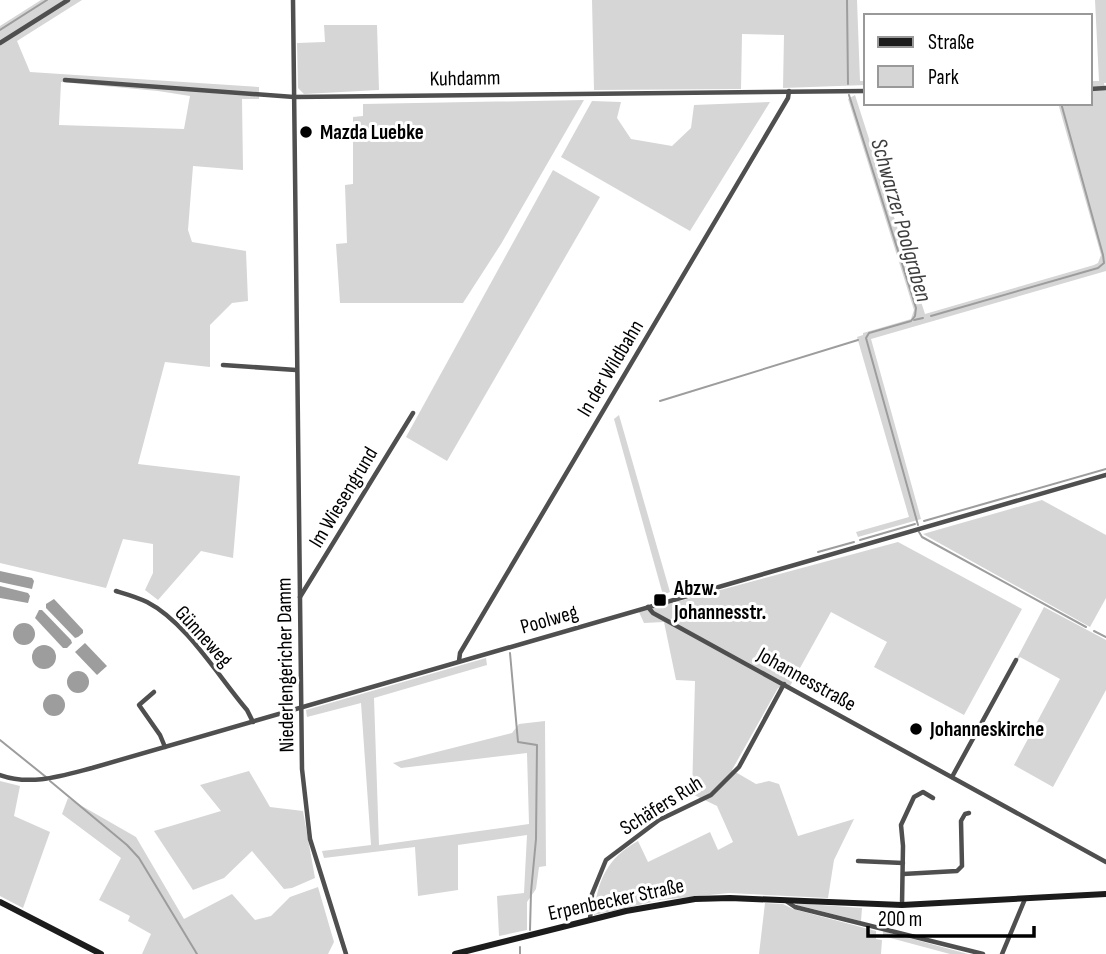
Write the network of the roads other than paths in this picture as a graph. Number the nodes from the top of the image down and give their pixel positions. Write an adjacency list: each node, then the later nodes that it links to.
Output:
1 (68, 0): 3 (street)
2 (293, 0): 7 (street, Niederlengericher Damm)
3 (0, 43)
4 (65, 80): 7 (street, Kuhdamm)
5 (864, 90): 6 (street, Kuhdamm)
6 (789, 91): 7 (street, Kuhdamm); 16 (street, In der Wildbahn)
7 (294, 97): 9 (street, Niederlengericher Damm)
8 (223, 365): 9 (street)
9 (296, 370): 13 (street, Niederlengericher Damm)
10 (413, 413): 13 (street, Im Wiesengrund)
11 (1106, 475): 14 (street, Poolweg)
12 (116, 591): 20 (street, Günneweg)
13 (299, 598): 19 (street, Niederlengericher Damm)
14 (648, 607): 16 (street, Poolweg); 17 (street, Johannesstraße)
15 (1016, 660): 23 (street)
16 (459, 661): 19 (street, Poolweg)
17 (784, 684): 23 (street, Johannesstraße); 35 (street, Schäfers Ruh)
18 (154, 692): 21 (street)
19 (300, 708): 20 (street, Poolweg); 37 (street, Niederlengericher Damm)
20 (253, 722): 21 (street, Poolweg)
21 (165, 747): 22 (street, Poolweg)
22 (0, 775)
23 (952, 778): 27 (street, Johannesstraße)
24 (933, 798): 28 (street)
25 (969, 813): 29 (street)
26 (858, 861): 28 (street)
27 (1106, 862)
28 (903, 863): 29 (street)
29 (903, 874): 34 (street)
30 (1106, 894): 31 (main road, Erpenbecker Straße)
31 (1025, 899): 34 (main road, Erpenbecker Straße); 40 (street)
32 (786, 900): 34 (main road, Erpenbecker Straße); 35 (main road, Erpenbecker Straße); 39 (street, Erpenbecker Straße)
33 (0, 902): 36 (main road)
34 (902, 905)
35 (590, 921): 38 (main road, Erpenbecker Straße)
36 (101, 954)
37 (346, 954)
38 (455, 954)
39 (983, 954)
40 (1002, 954)

